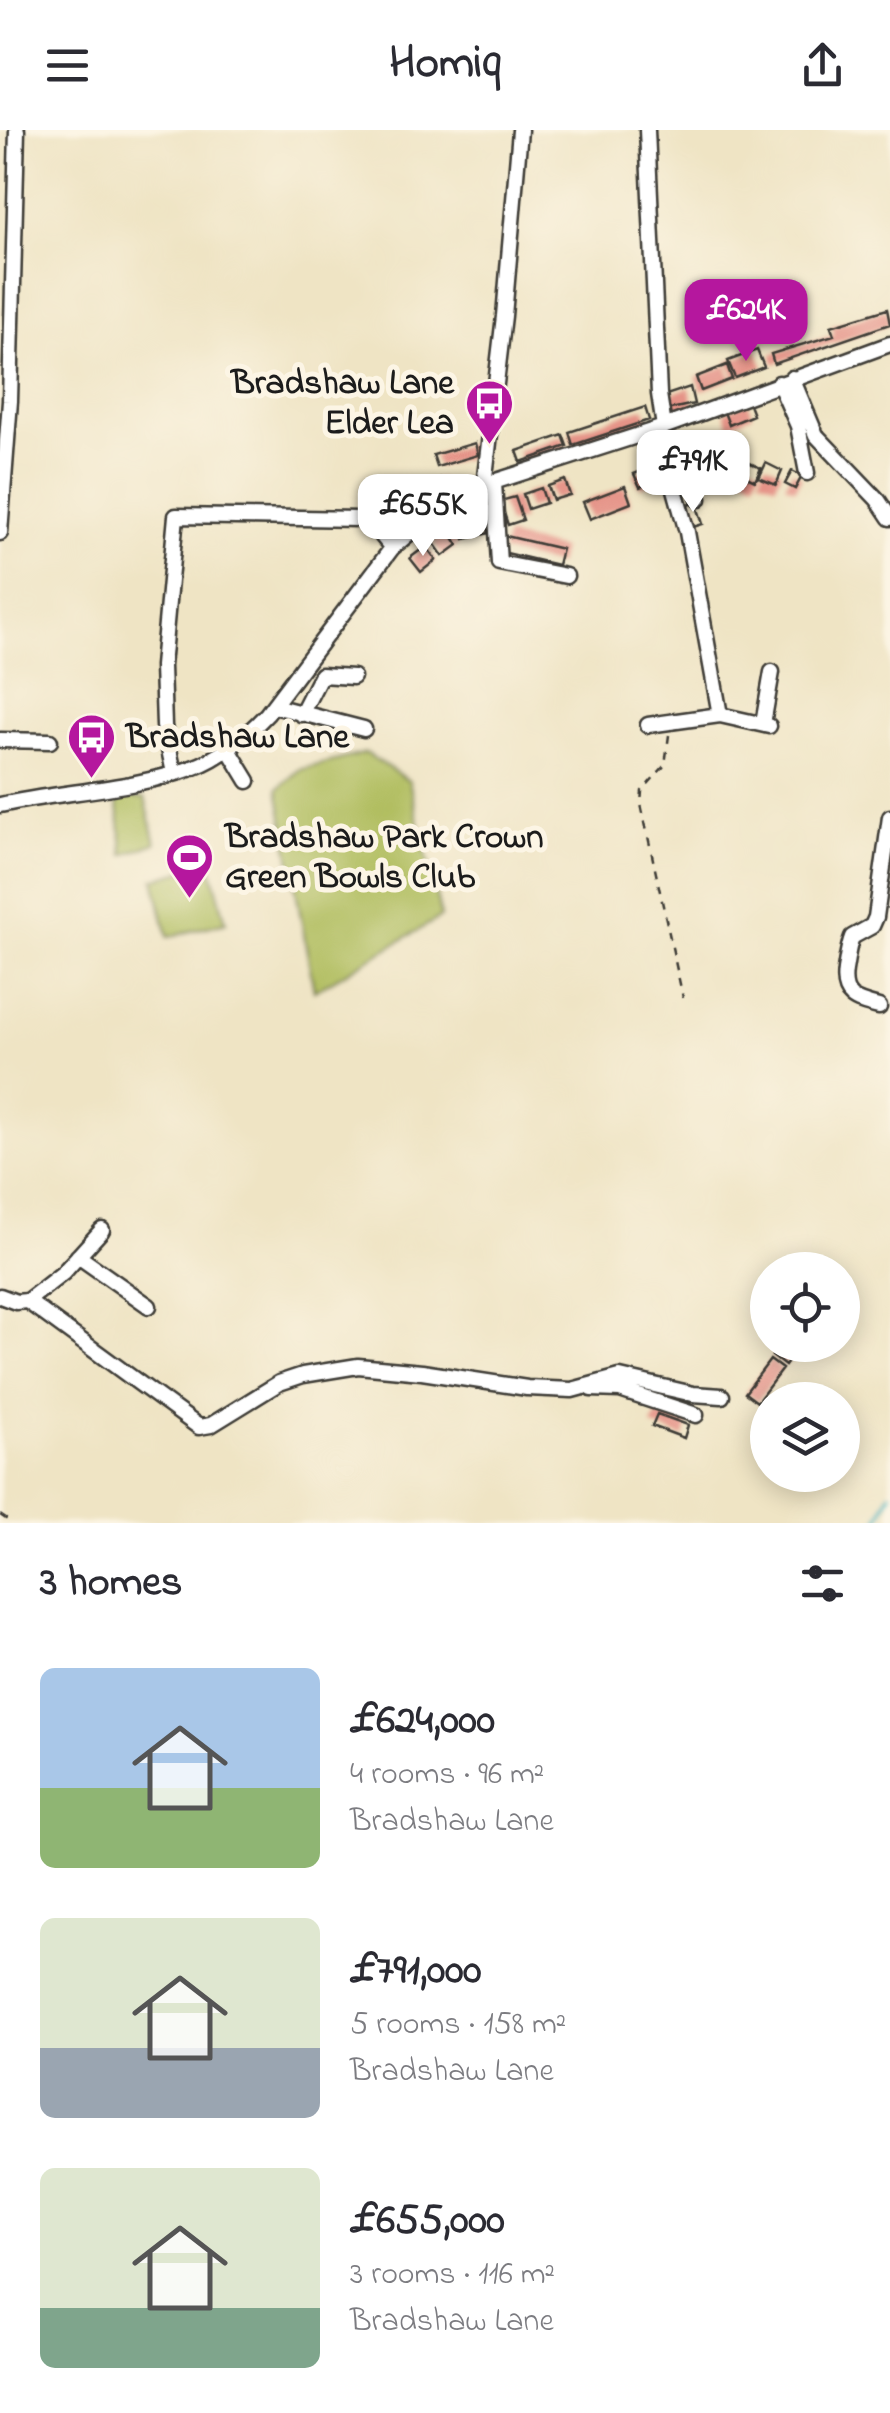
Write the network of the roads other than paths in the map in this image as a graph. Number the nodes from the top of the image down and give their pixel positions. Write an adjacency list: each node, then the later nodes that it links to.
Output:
1 (17, 130): 14 (street)
2 (520, 130): 11 (street)
3 (647, 130): 6 (street)
4 (890, 344): 5 (street)
5 (786, 380): 6 (street); 10 (street); 13 (street)
6 (661, 428): 8 (street); 11 (street)
7 (728, 449): 8 (street)
8 (664, 452): 12 (street)
9 (688, 463): 12 (street)
10 (806, 472)
11 (489, 484): 15 (street); 16 (street)
12 (675, 491): 21 (street)
13 (890, 518)
14 (0, 533)
15 (392, 548): 19 (street); 27 (street)
16 (566, 576)
17 (772, 672): 21 (street)
18 (352, 677): 20 (street)
19 (274, 706): 20 (street); 26 (street)
20 (301, 714): 23 (street)
21 (720, 715): 22 (street)
22 (648, 725)
23 (364, 729)
24 (0, 740): 25 (street)
25 (50, 741)
26 (228, 748): 27 (street); 28 (street)
27 (174, 773): 29 (street)
28 (248, 781)
29 (0, 805)
30 (890, 816): 31 (street)
31 (884, 897): 32 (street)
32 (880, 1006)
33 (102, 1230): 34 (street)
34 (78, 1256): 36 (street); 37 (street)
35 (0, 1296): 36 (street)
36 (22, 1302): 38 (street)
37 (148, 1306)
38 (580, 1388): 39 (street); 40 (street)
39 (722, 1396)
40 (696, 1415)

